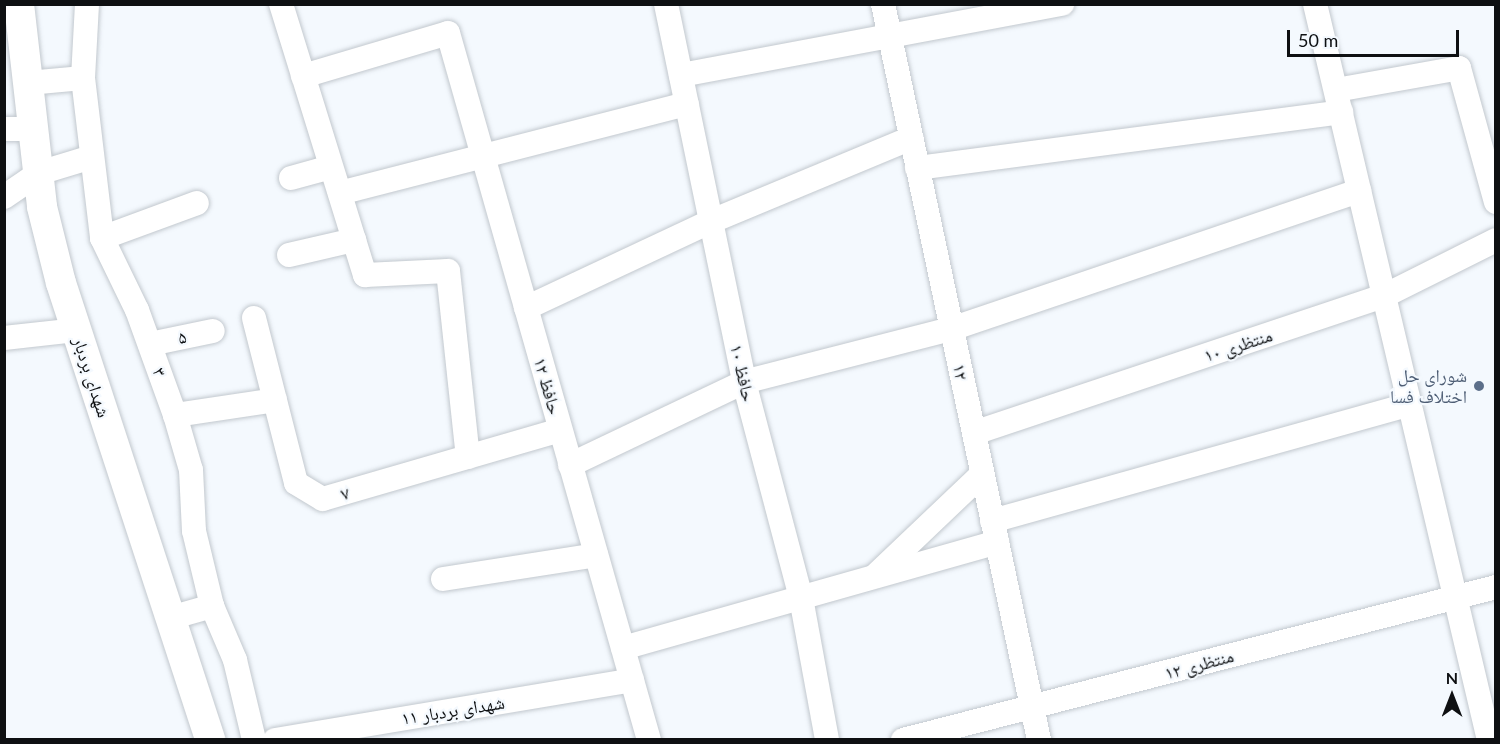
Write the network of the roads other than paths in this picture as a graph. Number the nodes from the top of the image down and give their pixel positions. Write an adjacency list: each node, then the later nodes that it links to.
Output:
1 (19, 4): 9 (street, شهدای بردبار)
2 (87, 4): 12 (street, ۳)
3 (281, 4): 11 (street)
4 (666, 4): 10 (street, حافظ ۱۰)
5 (883, 4): 8 (street, ۱۲)
6 (1062, 4): 8 (street)
7 (1315, 4): 14 (street)
8 (890, 38): 10 (street); 18 (street, ۱۲)
9 (14, 40): 13 (street, شهدای بردبار)
10 (681, 75): 15 (street, حافظ ۱۰)
11 (303, 76): 19 (street, حافظ ۱۲); 21 (street)
12 (83, 78): 13 (street); 20 (street, ۳)
13 (28, 83): 17 (street, شهدای بردبار)
14 (1338, 101): 22 (street); 25 (street); 29 (street)
15 (687, 104): 19 (street); 30 (street, حافظ ۱۰)
16 (4, 129): 17 (street)
17 (34, 129): 23 (street, شهدای بردبار)
18 (911, 138): 22 (street, ۱۲); 30 (street)
19 (482, 155): 26 (street); 36 (street, حافظ ۱۲)
20 (92, 157): 23 (street); 31 (street, ۳)
21 (332, 166): 24 (street); 26 (street)
22 (917, 168): 38 (street, ۱۲)
23 (39, 173): 27 (street); 39 (street, شهدای بردبار)
24 (291, 178)
25 (1359, 191): 35 (street); 38 (street)
26 (340, 193): 32 (street)
27 (4, 196)
28 (197, 202): 31 (street)
29 (1496, 202)
30 (712, 221): 36 (street); 43 (street, حافظ ۱۰)
31 (102, 238): 42 (street, ۳)
32 (354, 240): 34 (street); 49 (street)
33 (1496, 240): 35 (street, منتظری ۱۰)
34 (289, 255)
35 (1384, 297): 45 (street); 48 (street, منتظری ۱۰)
36 (526, 308): 47 (street, حافظ ۱۲)
37 (254, 318): 44 (street, ۷)
38 (951, 329): 43 (street); 48 (street, ۱۲)
39 (76, 330): 41 (street); 60 (street, شهدای بردبار)
40 (213, 331): 42 (street, ۵)
41 (4, 338)
42 (150, 344): 46 (street, ۳)
43 (744, 382): 50 (street); 58 (street, حافظ ۱۰)
44 (275, 400): 46 (street); 49 (street, ۷)
45 (1410, 404): 52 (street); 57 (street)
46 (175, 415): 59 (street, ۳)
47 (561, 430): 49 (street, ۷); 50 (street, حافظ ۱۲)
48 (974, 433): 51 (street, ۱۲)
49 (468, 457)
50 (570, 465): 53 (street, حافظ ۱۲)
51 (982, 474): 52 (street, ۱۲); 54 (street)
52 (995, 532): 54 (street); 63 (street, ۱۲)
53 (596, 555): 55 (street); 61 (street, حافظ ۱۲)
54 (874, 577): 58 (street)
55 (443, 579)
56 (1496, 587): 57 (street, منتظری ۱۲)
57 (1455, 597): 63 (street, منتظری ۱۲); 72 (street)
58 (801, 598): 61 (street); 69 (street, حافظ ۱۰)
59 (212, 606): 60 (street); 66 (street, ۳)
60 (170, 618): 65 (street, شهدای بردبار)
61 (622, 648): 62 (street, حافظ ۱۲)
62 (632, 680): 64 (street, شهدای بردبار ۱۱); 68 (street, حافظ ۱۲)
63 (1032, 707): 70 (street, منتظری ۱۲); 71 (street, ۱۲)
64 (390, 730): 67 (street, شهدای بردبار ۱۱)
65 (210, 740)
66 (255, 740)
67 (275, 740)
68 (649, 740)
69 (827, 740)
70 (903, 740)
71 (1039, 740)
72 (1488, 740)

